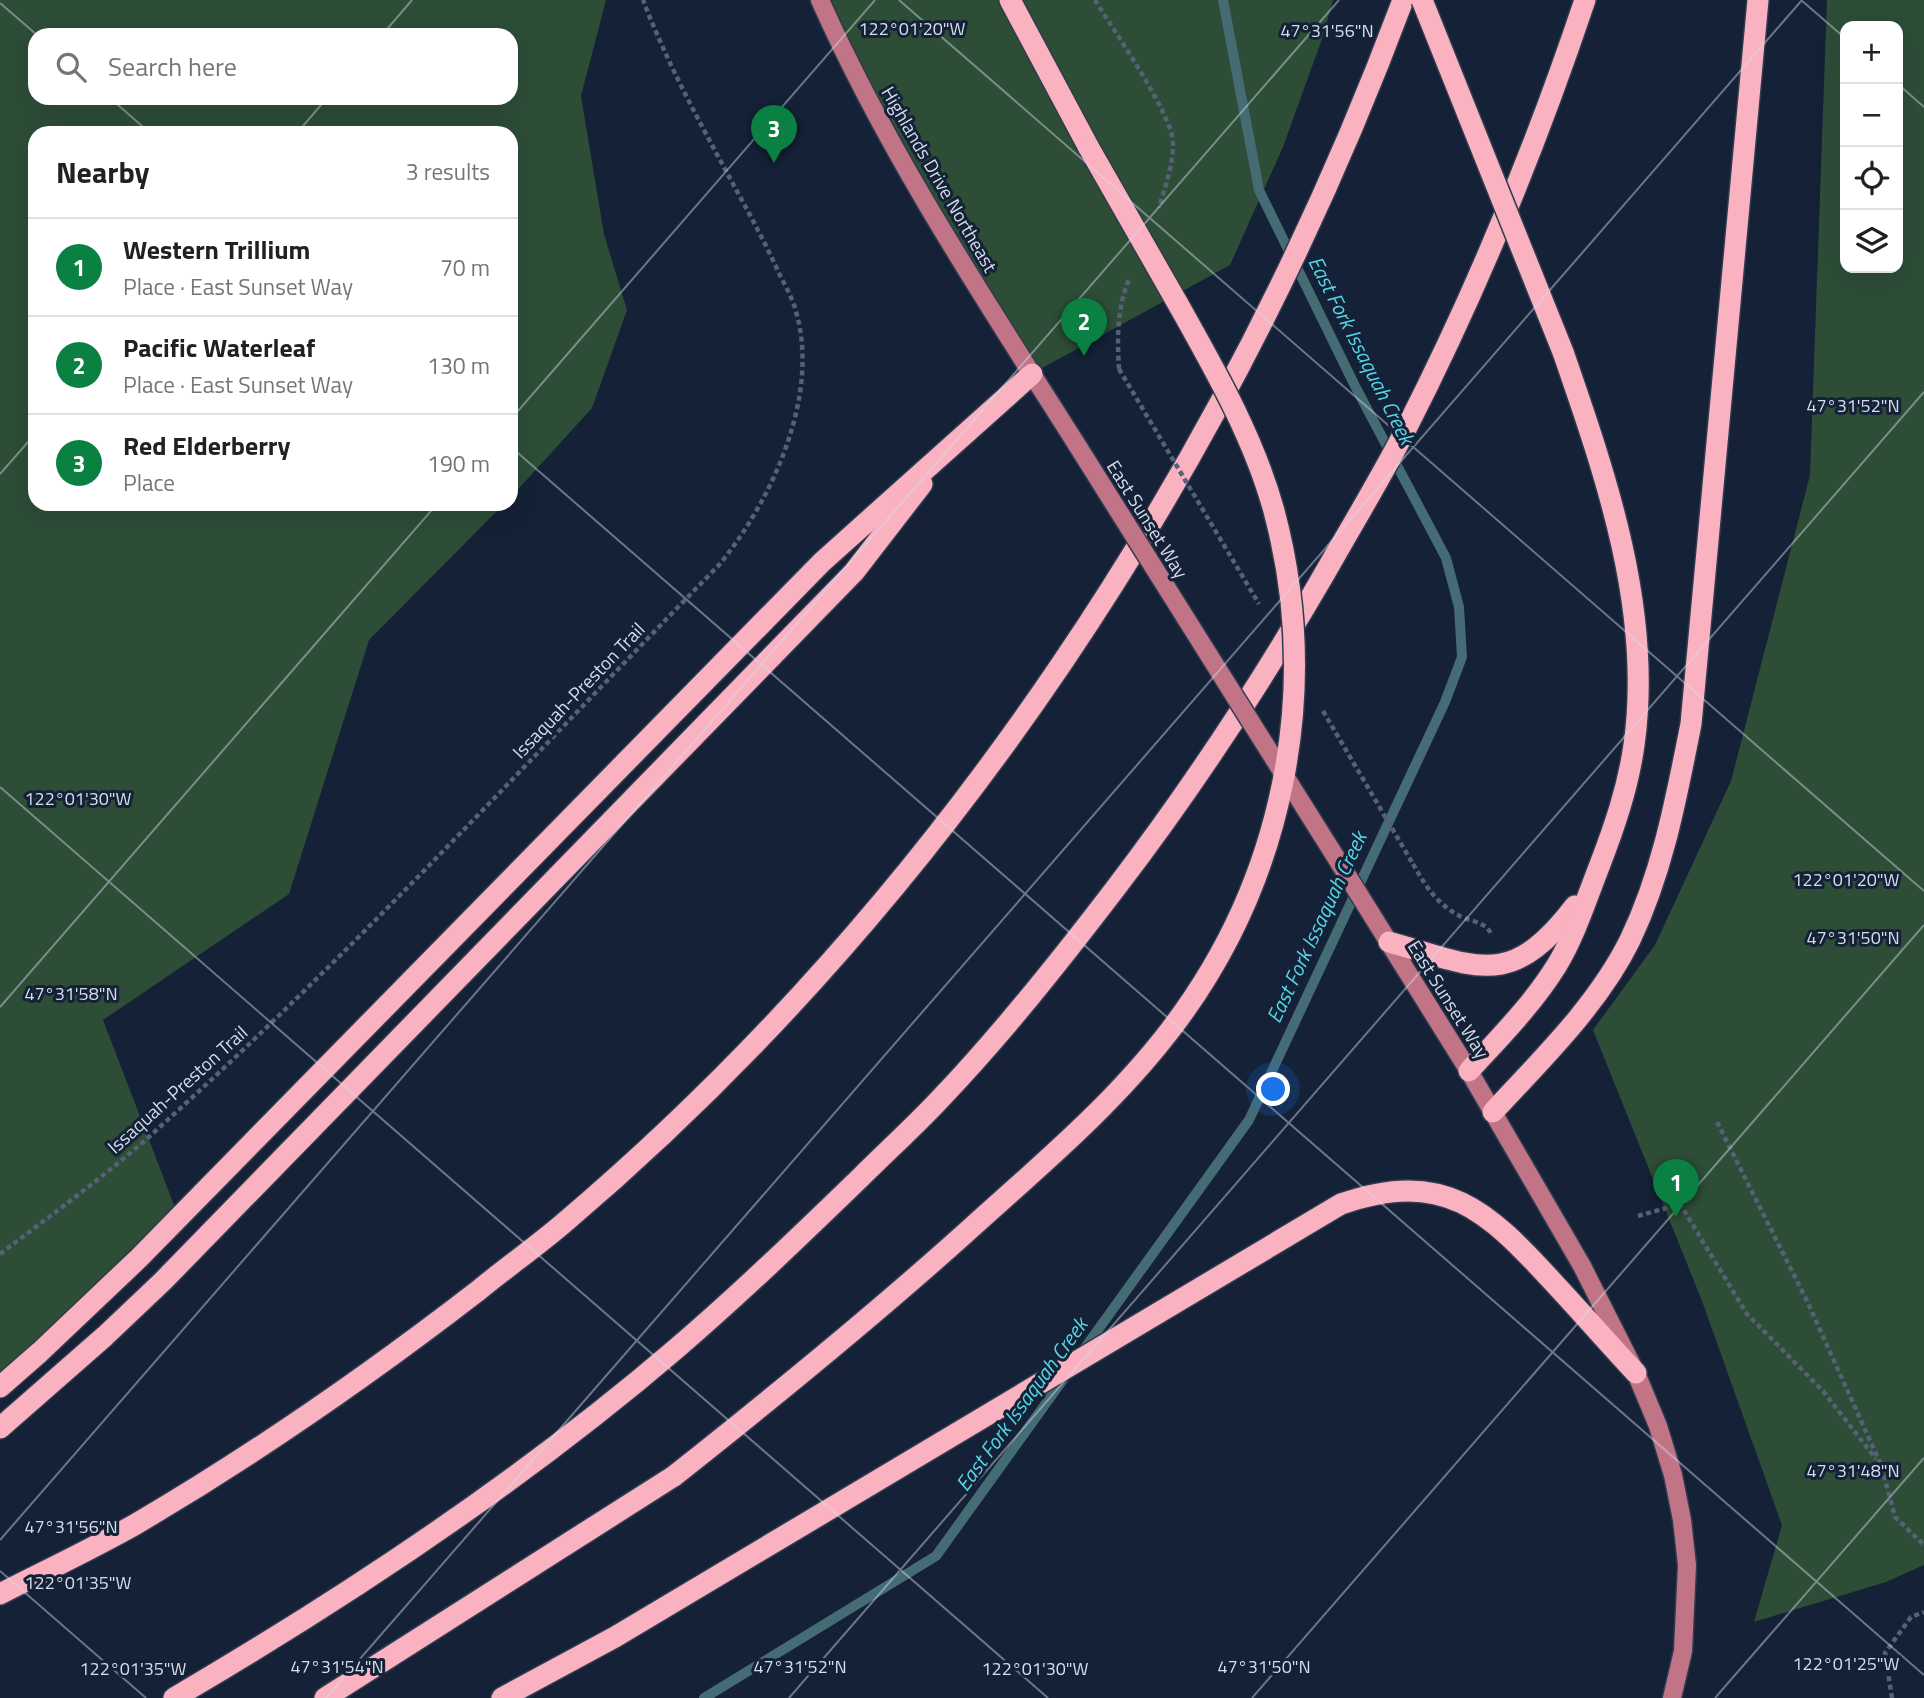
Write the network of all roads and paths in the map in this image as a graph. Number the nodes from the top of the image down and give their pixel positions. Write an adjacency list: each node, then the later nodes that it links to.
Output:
1 (643, 0): 18 (path, Issaquah-Preston Trail)
2 (820, 0): 8 (main road, Highlands Drive Northeast)
3 (1010, 0): 27 (highway, bridge)
4 (1403, 0): 24 (highway)
5 (1422, 0): 11 (highway, bridge)
6 (1585, 0): 26 (highway)
7 (1758, 0): 15 (highway)
8 (1032, 374): 9 (highway); 12 (main road, East Sunset Way, bridge)
9 (958, 438): 20 (highway); 21 (highway)
10 (1413, 864): 13 (path)
11 (1593, 882): 12 (highway); 14 (highway)
12 (1389, 942): 14 (main road, East Sunset Way)
13 (1493, 942)
14 (1469, 1071): 15 (main road, East Sunset Way)
15 (1493, 1112): 19 (main road, East Sunset Way)
16 (1717, 1122): 22 (path)
17 (1638, 1216): 22 (path)
18 (0, 1254)
19 (1636, 1373): 28 (highway); 29 (main road, East Sunset Way)
20 (0, 1387)
21 (0, 1427)
22 (1881, 1465): 23 (path)
23 (1924, 1545)
24 (0, 1594)
25 (1924, 1612): 30 (path)
26 (174, 1698)
27 (325, 1698)
28 (502, 1698)
29 (1672, 1698)
30 (1892, 1698)

